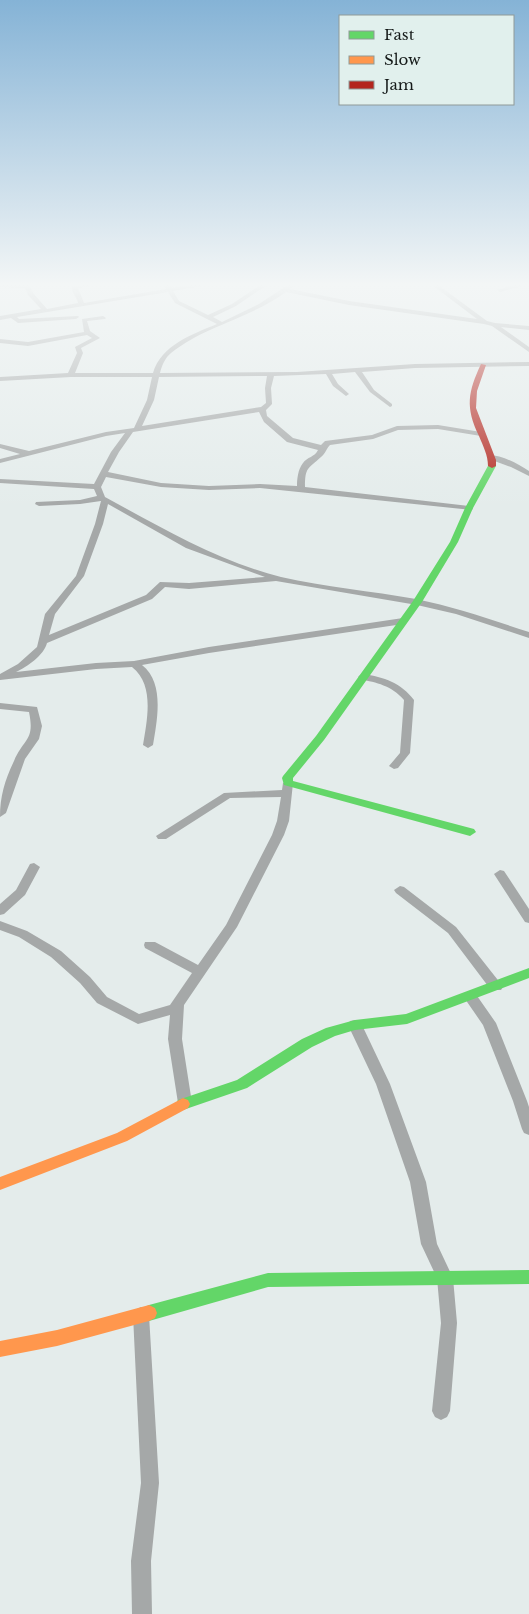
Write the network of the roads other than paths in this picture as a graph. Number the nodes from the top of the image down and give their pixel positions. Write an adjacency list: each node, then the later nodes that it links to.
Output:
1 (78, 357): 7 (street)
2 (163, 357): 8 (street)
3 (529, 364): 4 (street)
4 (483, 365): 5 (street); 15 (street)
5 (358, 371): 6 (street); 12 (street)
6 (328, 372): 9 (street); 11 (street)
7 (71, 375): 8 (street); 10 (street)
8 (154, 375): 9 (street); 14 (street)
9 (271, 375): 13 (street)
10 (0, 379)
11 (346, 394)
12 (390, 405)
13 (263, 409): 14 (street); 17 (street)
14 (134, 430): 18 (street); 21 (street)
15 (480, 434): 17 (street); 19 (street)
16 (0, 446): 18 (street)
17 (323, 450): 25 (street)
18 (29, 453): 20 (street)
19 (492, 457): 22 (street); 28 (street)
20 (0, 461)
21 (105, 474): 24 (street); 25 (street)
22 (529, 474)
23 (0, 481): 24 (street)
24 (98, 487): 26 (street)
25 (301, 489): 28 (street)
26 (103, 499): 27 (street); 29 (street); 33 (street)
27 (39, 504)
28 (468, 508): 30 (street)
29 (280, 579): 30 (street); 33 (street)
30 (417, 602): 31 (street); 32 (street)
31 (403, 621): 34 (street); 36 (street)
32 (529, 635)
33 (43, 641): 35 (street)
34 (134, 664): 35 (street); 38 (street)
35 (1, 676)
36 (363, 677): 39 (street); 40 (street)
37 (0, 706): 41 (street)
38 (148, 745)
39 (394, 766)
40 (288, 788): 42 (street); 43 (street); 51 (street)
41 (0, 813)
42 (470, 832)
43 (162, 836)
44 (34, 867): 47 (street)
45 (500, 874): 48 (street)
46 (400, 890): 53 (street)
47 (0, 911)
48 (529, 919)
49 (0, 925): 55 (street)
50 (150, 944): 51 (street)
51 (200, 972): 55 (street)
52 (529, 972): 53 (street)
53 (496, 986): 54 (street)
54 (470, 996): 56 (street); 58 (street)
55 (176, 1008): 57 (street)
56 (355, 1025): 57 (street); 61 (street)
57 (185, 1103): 59 (street)
58 (529, 1129)
59 (0, 1184)
60 (529, 1276): 61 (street)
61 (445, 1278): 62 (street); 64 (street)
62 (141, 1315): 63 (street); 65 (street)
63 (0, 1349)
64 (440, 1411)
65 (142, 1614)

